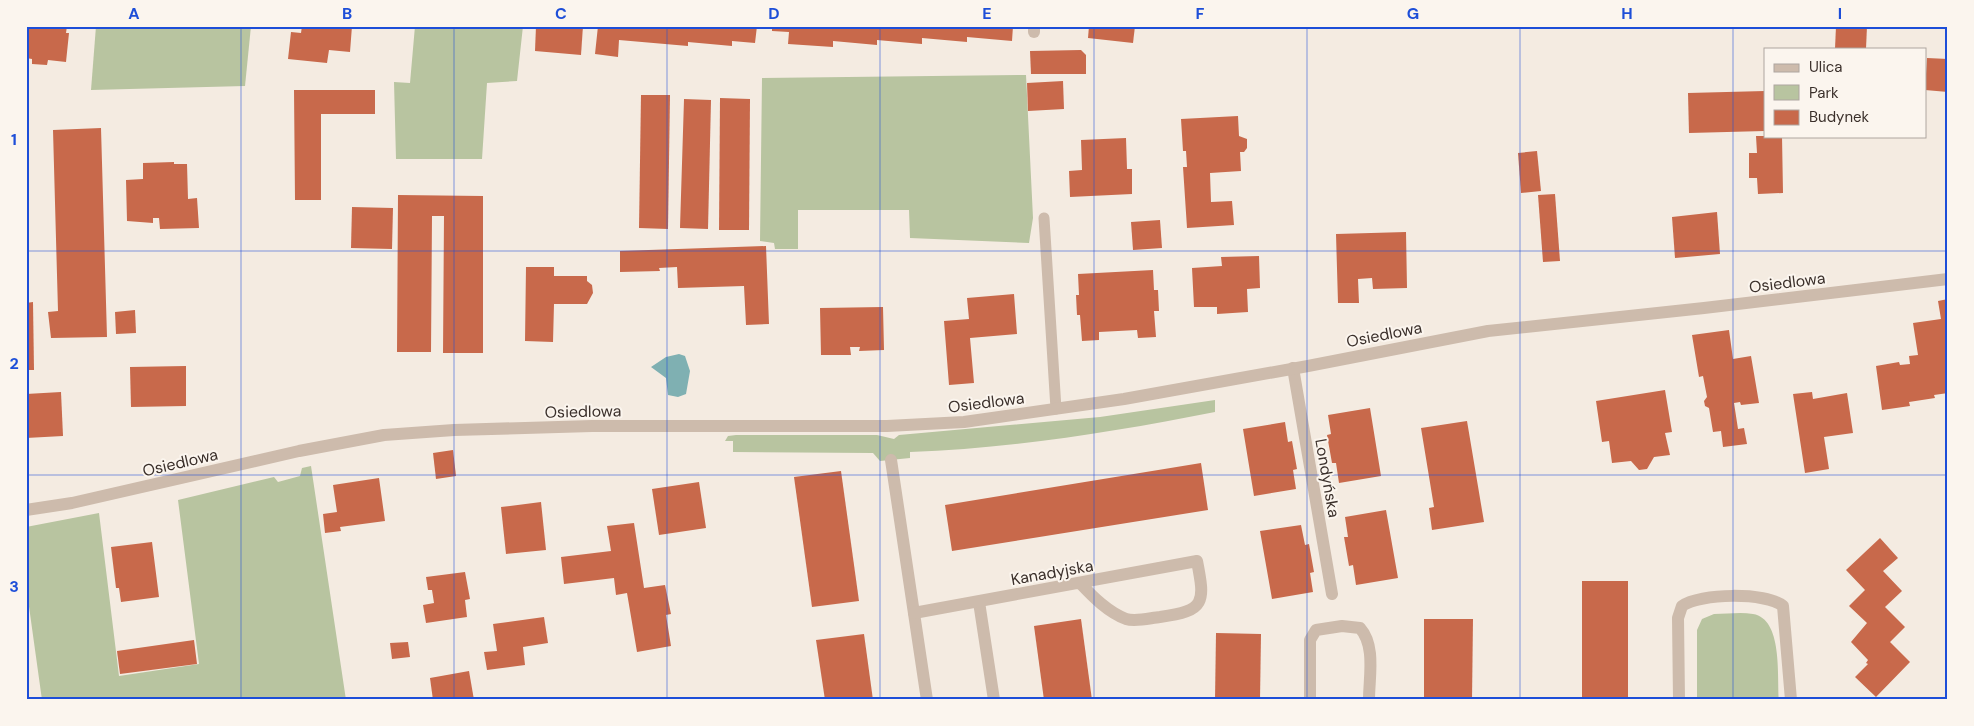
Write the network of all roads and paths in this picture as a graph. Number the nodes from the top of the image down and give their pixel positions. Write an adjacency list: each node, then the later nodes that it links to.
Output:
1 (1044, 218): 4 (lane)
2 (1948, 279): 3 (street, Osiedlowa)
3 (1292, 368): 4 (street, Osiedlowa); 8 (street, Londyńska)
4 (1056, 408): 6 (street, Osiedlowa)
5 (891, 460): 10 (street)
6 (26, 510)
7 (1080, 583): 7 (street, Kanadyjska); 9 (street, Kanadyjska)
8 (1332, 594)
9 (979, 602): 10 (street, Kanadyjska); 12 (street)
10 (914, 614): 11 (street)
11 (927, 700)
12 (994, 700)
13 (1310, 700): 14 (street)
14 (1369, 700)
15 (1679, 700): 16 (street)
16 (1791, 700)

